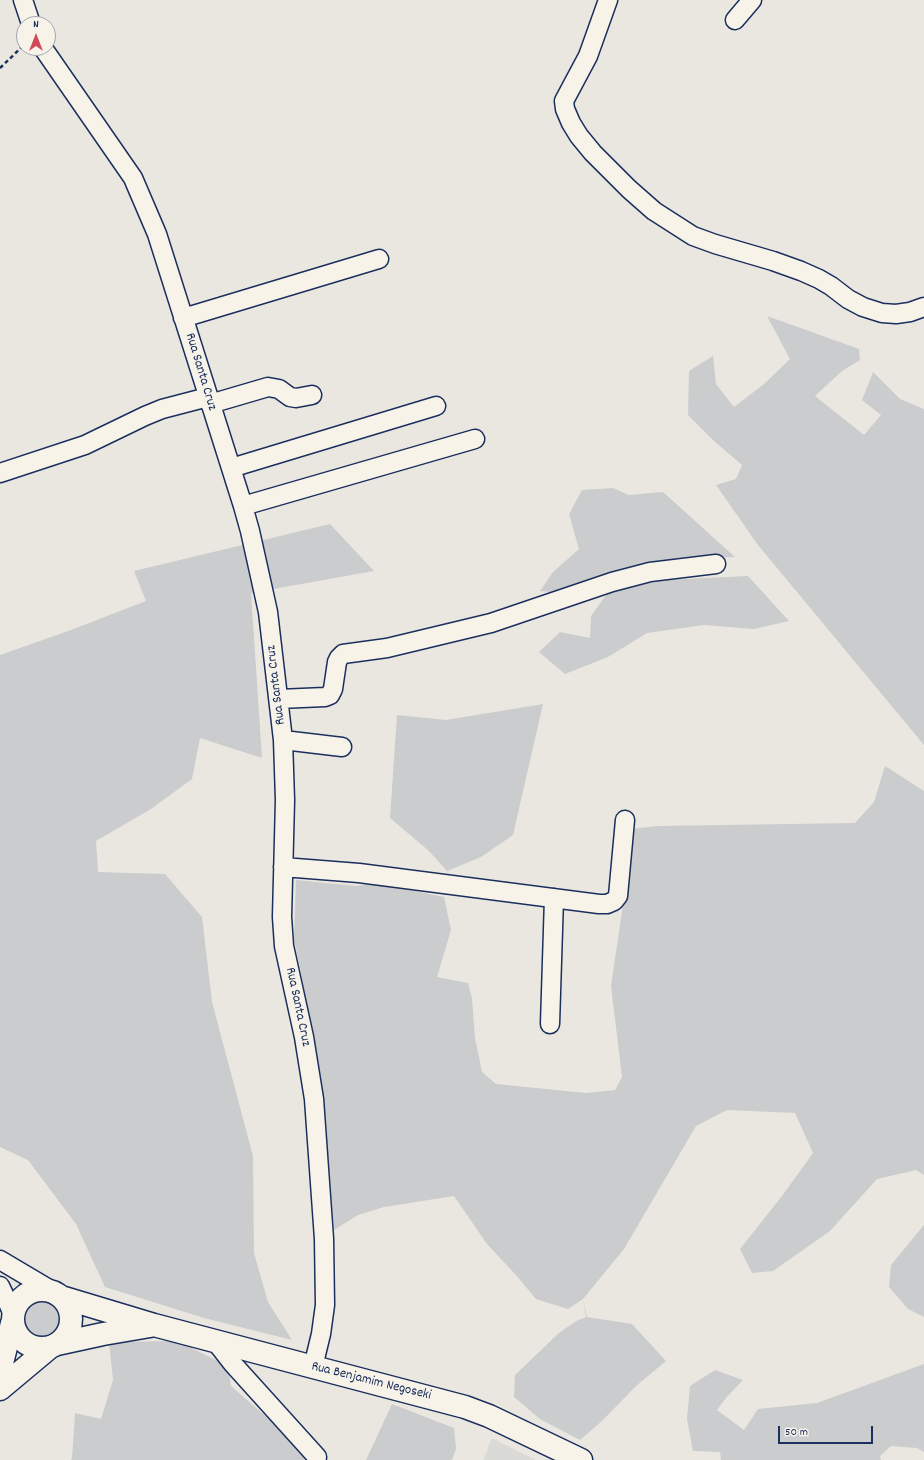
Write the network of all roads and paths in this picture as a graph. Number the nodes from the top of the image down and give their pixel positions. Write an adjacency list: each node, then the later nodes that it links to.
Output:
1 (23, 0): 4 (street)
2 (608, 0): 10 (street)
3 (752, 0): 5 (street)
4 (28, 16)
5 (735, 20)
6 (16, 53): 8 (path)
7 (49, 56): 11 (street, Rua Santa Cruz)
8 (0, 68)
9 (379, 259): 11 (street)
10 (924, 307)
11 (183, 318): 13 (street, Rua Santa Cruz)
12 (312, 395): 13 (street)
13 (209, 400): 16 (street, Rua Santa Cruz); 17 (street)
14 (436, 406): 16 (street)
15 (475, 439): 18 (street)
16 (231, 468): 18 (street, Rua Santa Cruz)
17 (0, 473)
18 (243, 506): 20 (street, Rua Santa Cruz)
19 (716, 564): 20 (street)
20 (279, 699): 21 (street, Rua Santa Cruz)
21 (283, 740): 22 (street); 24 (street, Rua Santa Cruz)
22 (342, 747)
23 (625, 820): 25 (street)
24 (283, 867): 25 (street); 34 (street, Rua Santa Cruz)
25 (554, 898): 26 (street)
26 (550, 1024)
27 (0, 1260): 29 (street)
28 (0, 1286): 30 (street)
29 (58, 1295): 30 (main road); 31 (main road, Rua Benjamim Negoseki); 33 (main road)
30 (13, 1318): 33 (main road); 35 (main road)
31 (154, 1326): 32 (main road, Rua Benjamim Negoseki); 33 (main road, Rua Benjamim Negoseki)
32 (214, 1341): 34 (main road, Rua Benjamim Negoseki); 37 (street)
33 (53, 1346): 36 (main road, Rua Benjamim Negoseki)
34 (313, 1367): 38 (main road, Rua Benjamim Negoseki)
35 (0, 1371)
36 (0, 1389)
37 (317, 1457)
38 (581, 1460)

